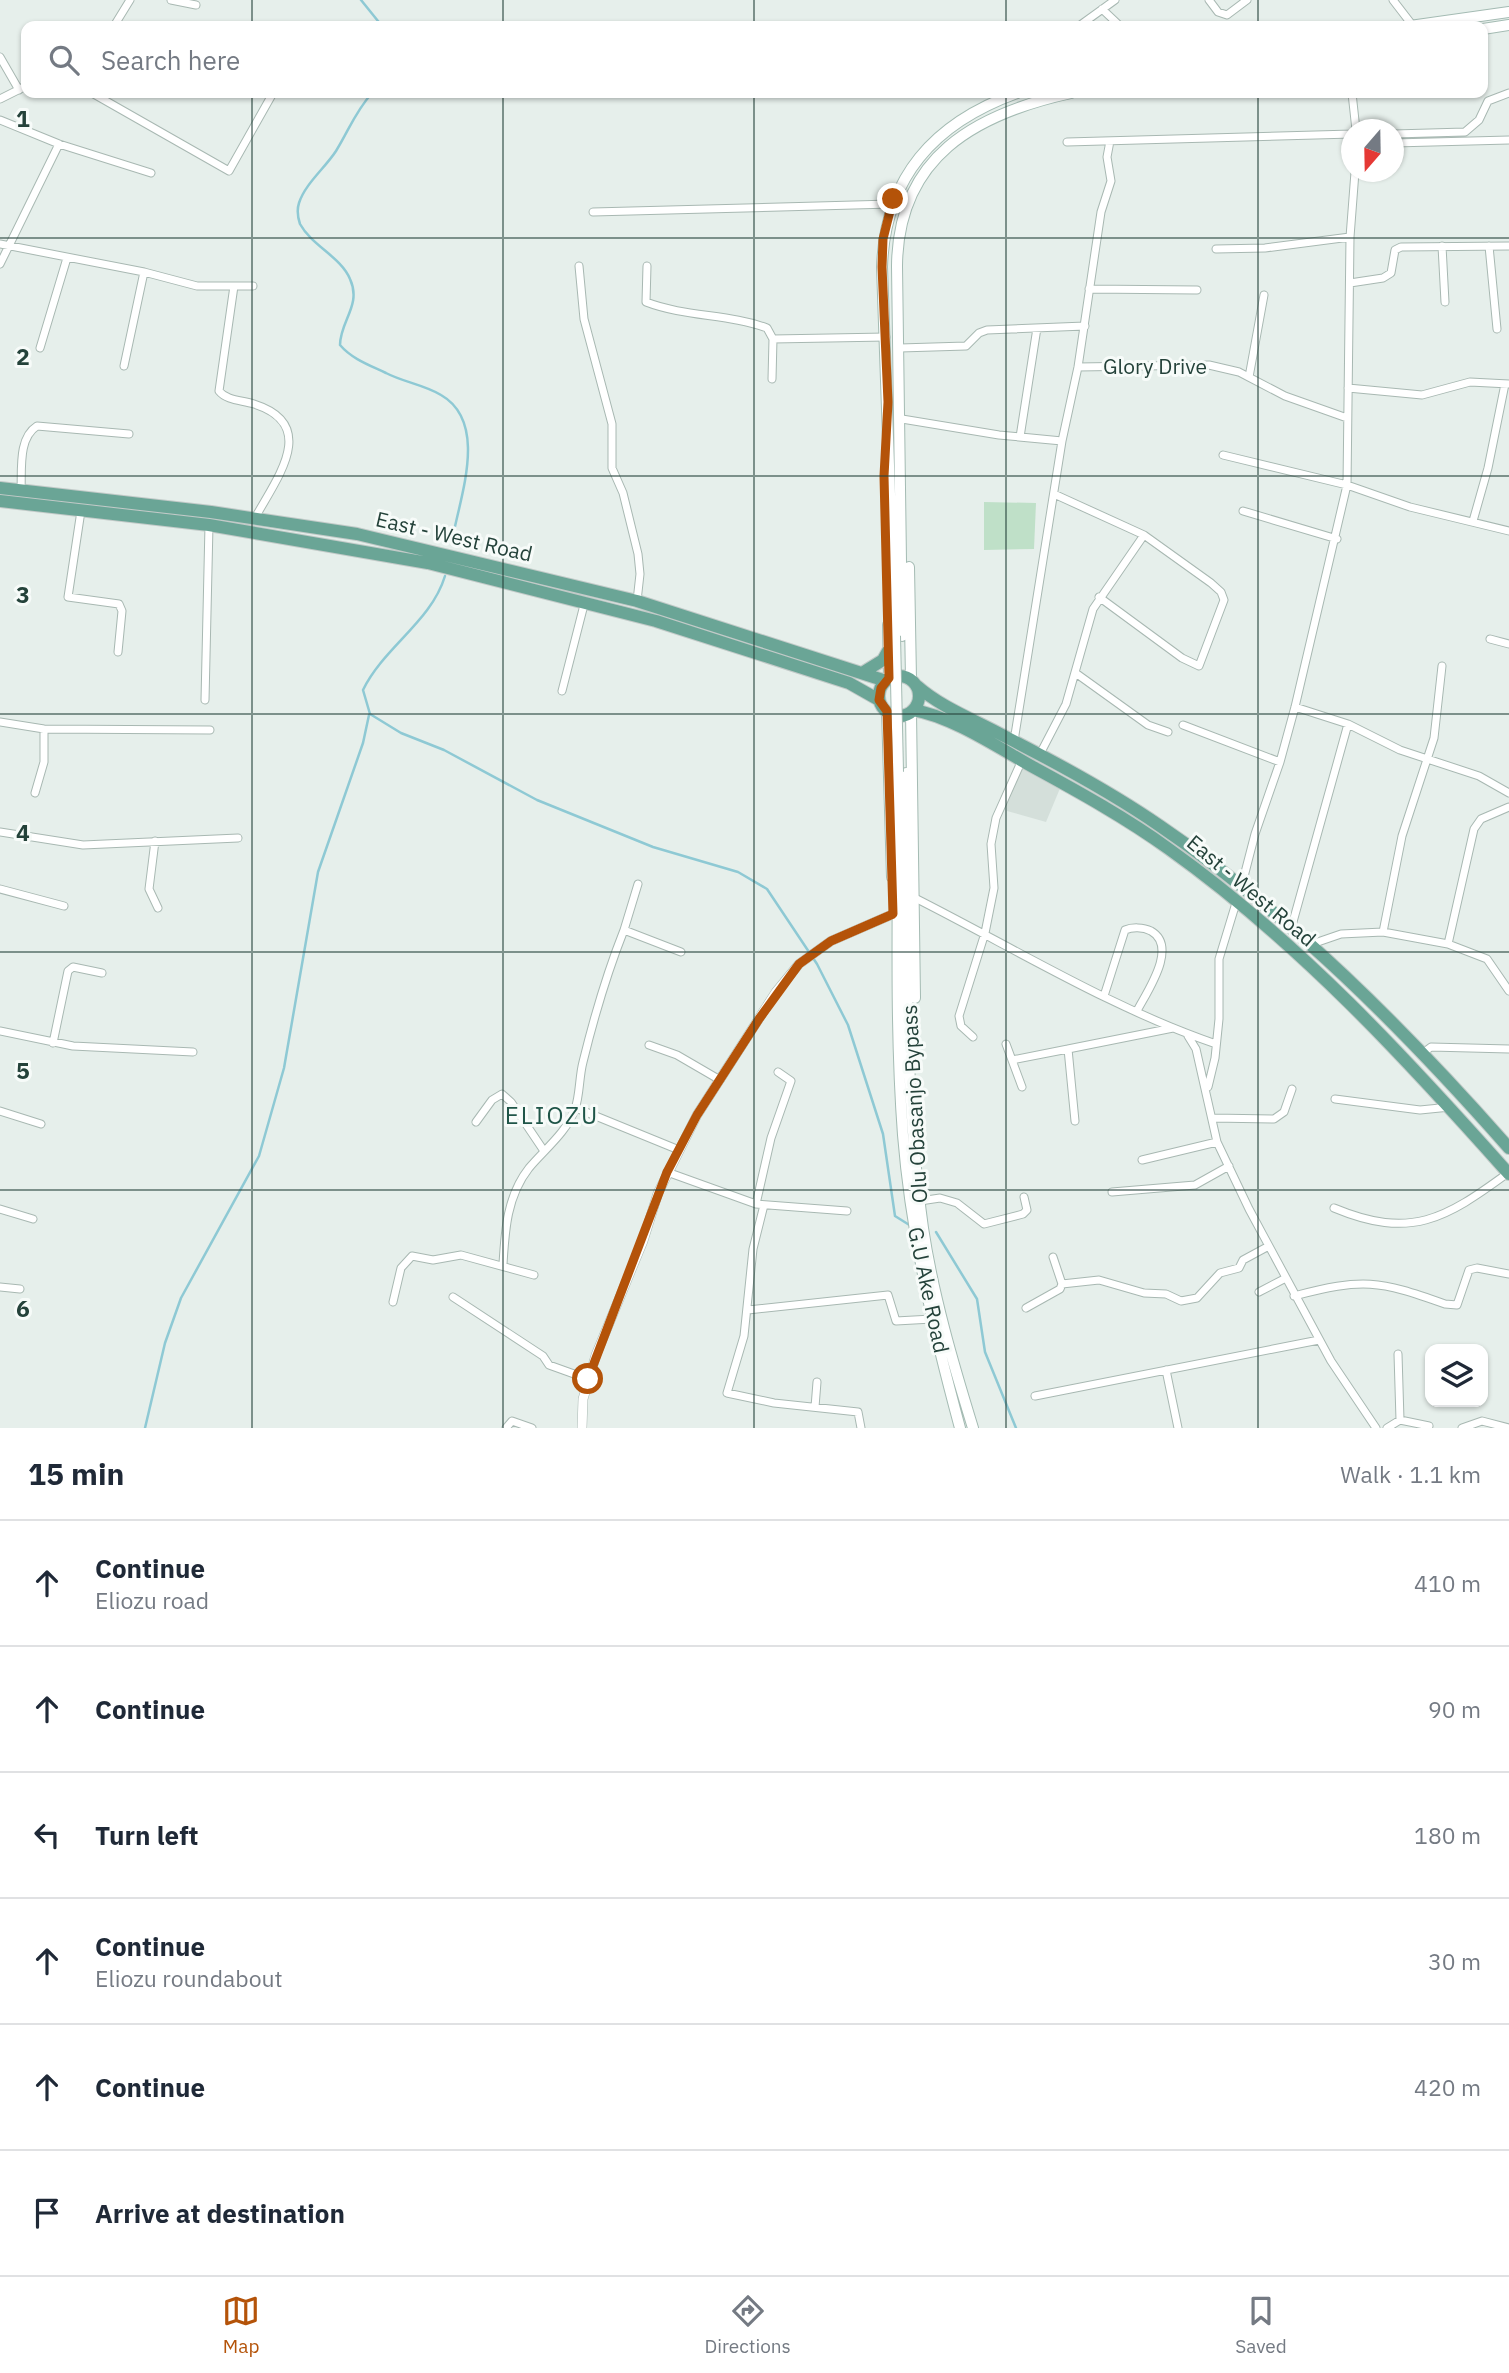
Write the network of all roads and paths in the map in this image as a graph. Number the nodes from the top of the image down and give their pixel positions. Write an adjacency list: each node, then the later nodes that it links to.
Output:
1 (130, 0): 10 (street)
2 (171, 0): 7 (street)
3 (1115, 0): 8 (street)
4 (1209, 0): 5 (street)
5 (1247, 0)
6 (1393, 0): 13 (street)
7 (196, 5)
8 (1102, 9): 11 (street); 12 (street)
9 (1509, 12): 14 (main road)
10 (117, 21)
11 (1086, 21)
12 (1115, 21)
13 (1408, 21)
14 (1446, 21)
15 (1509, 25): 16 (main road)
16 (1488, 28)
17 (0, 57): 18 (street)
18 (21, 87)
19 (21, 88): 26 (street)
20 (1509, 93): 30 (street)
21 (103, 98): 22 (street)
22 (270, 98)
23 (1005, 98): 38 (main road)
24 (1051, 98): 64 (main road)
25 (1353, 98): 27 (street)
26 (0, 99)
27 (1355, 119)
28 (0, 120): 35 (street)
29 (1341, 134): 32 (street)
30 (1404, 134)
31 (1509, 140): 34 (street)
32 (1110, 141): 33 (street); 54 (street)
33 (1066, 142)
34 (1404, 142)
35 (59, 144): 36 (street); 41 (street)
36 (151, 173)
37 (1354, 182): 40 (street)
38 (891, 204): 39 (street); 61 (main road)
39 (593, 212)
40 (1350, 237): 45 (street); 51 (street)
41 (4, 245): 46 (street); 47 (street)
42 (1442, 246): 43 (street); 51 (street); 57 (street)
43 (1489, 246): 44 (street); 60 (street)
44 (1509, 246)
45 (1216, 249)
46 (67, 258): 50 (street); 63 (street)
47 (0, 264)
48 (579, 266): 93 (street)
49 (647, 266): 62 (street)
50 (144, 272): 52 (street); 65 (street)
51 (1350, 283): 70 (street)
52 (234, 286): 53 (street); 85 (street)
53 (253, 286)
54 (1089, 289): 55 (street); 58 (street)
55 (1197, 290)
56 (1264, 295): 67 (street)
57 (1445, 302)
58 (1084, 326): 59 (street); 66 (street)
59 (1037, 328): 64 (street); 75 (street)
60 (1497, 329)
61 (886, 337): 62 (street); 71 (main road)
62 (773, 339): 68 (street)
63 (40, 348)
64 (900, 348): 71 (main road)
65 (124, 366)
66 (1078, 367): 67 (street, Glory Drive); 76 (street)
67 (1249, 377): 72 (street, Glory Drive)
68 (772, 379)
69 (1507, 384): 70 (street); 86 (street)
70 (1348, 388): 72 (street)
71 (894, 403): 73 (main road); 96 (main road); 153 (main road, Olu Obasanjo Bypass)
72 (1347, 418): 78 (street)
73 (902, 419): 75 (street); 102 (main road)
74 (129, 434): 80 (street)
75 (1020, 437): 76 (street)
76 (1062, 440): 81 (street)
77 (1223, 455): 78 (street)
78 (1348, 485): 86 (street); 90 (street)
79 (0, 488): 80 (main road, East - West Road)
80 (21, 491): 85 (main road, East - West Road)
81 (1054, 494): 89 (street); 115 (street)
82 (0, 501): 84 (main road, East - West Road)
83 (1242, 511): 90 (street)
84 (81, 512): 87 (main road, East - West Road); 97 (street)
85 (255, 518): 93 (main road, East - West Road)
86 (1473, 521): 88 (street)
87 (209, 525): 92 (main road, East - West Road); 104 (street)
88 (1509, 531)
89 (1144, 535): 91 (street); 91 (street)
90 (1337, 539): 106 (street)
91 (1099, 597): 100 (street)
92 (586, 601): 103 (street); 105 (main road, East - West Road)
93 (637, 601): 99 (main road, East - West Road)
94 (1490, 639): 95 (street)
95 (1509, 644)
96 (888, 651): 99 (main road); 101 (main road)
97 (118, 652)
98 (1442, 666): 117 (street)
99 (862, 673): 101 (main road, East - West Road)
100 (1077, 674): 114 (street); 116 (street)
101 (888, 680): 102 (main road); 105 (main road)
102 (914, 683): 108 (main road); 115 (main road, East - West Road)
103 (562, 691)
104 (205, 700)
105 (879, 700): 107 (main road)
106 (1295, 707): 110 (street); 119 (street)
107 (887, 711): 108 (main road); 133 (main road)
108 (912, 711): 118 (main road, East - West Road); 129 (main road)
109 (0, 722): 112 (street)
110 (1348, 724): 117 (street); 134 (street)
111 (1183, 725): 119 (street)
112 (44, 729): 113 (street); 120 (street)
113 (210, 730)
114 (1168, 732)
115 (1014, 741): 116 (main road, East - West Road)
116 (1040, 754): 127 (main road, East - West Road)
117 (1428, 758): 121 (street); 136 (street)
118 (1022, 760): 130 (main road, East - West Road); 137 (street)
119 (1280, 762): 127 (street)
120 (35, 793)
121 (1509, 793)
122 (1509, 807): 138 (street)
123 (0, 832): 125 (street)
124 (238, 838): 125 (street)
125 (155, 841): 132 (street)
126 (638, 884): 135 (street)
127 (1241, 888): 134 (main road, East - West Road)
128 (0, 889): 131 (street)
129 (915, 898): 137 (street); 153 (main road)
130 (1236, 902): 151 (street); 165 (main road, East - West Road)
131 (64, 906)
132 (158, 908)
133 (893, 914): 153 (main road); 160 (street)
134 (1291, 929): 139 (main road, East - West Road)
135 (624, 930): 140 (street); 166 (street)
136 (1383, 932): 138 (street); 139 (street)
137 (985, 933): 143 (street); 148 (street)
138 (1448, 944): 142 (street)
139 (1309, 945): 157 (main road, East - West Road)
140 (681, 952)
141 (102, 973): 149 (street)
142 (1509, 991)
143 (1104, 996): 144 (street); 144 (street)
144 (1136, 1011): 145 (street)
145 (1173, 1028): 147 (street); 154 (street)
146 (0, 1031): 149 (street)
147 (1188, 1036): 151 (street); 163 (street)
148 (974, 1037)
149 (53, 1043): 156 (street)
150 (1006, 1044): 158 (street)
151 (1216, 1044): 163 (street)
152 (649, 1045): 160 (street)
153 (905, 1046): 182 (main road, Olu Obasanjo Bypass); 203 (main road, G.U Ake Road)
154 (1068, 1049): 158 (street); 169 (street)
155 (1509, 1049): 157 (street)
156 (193, 1052)
157 (1423, 1053): 173 (main road, East - West Road)
158 (1012, 1060): 161 (street)
159 (778, 1072): 183 (street)
160 (720, 1080): 174 (street)
161 (1022, 1087)
162 (1292, 1088): 168 (street)
163 (1207, 1091): 168 (street)
164 (1335, 1099): 165 (street)
165 (1451, 1107): 179 (main road, East - West Road)
166 (576, 1108): 174 (street); 175 (street)
167 (0, 1111): 171 (street)
168 (1213, 1118): 172 (street)
169 (1076, 1121)
170 (476, 1122): 175 (street)
171 (41, 1124)
172 (1217, 1142): 176 (street); 177 (street)
173 (1509, 1148)
174 (679, 1150): 178 (street)
175 (544, 1151): 190 (street)
176 (1142, 1160)
177 (1229, 1166): 180 (street); 188 (street)
178 (667, 1172): 183 (street); 207 (street)
179 (1509, 1174): 184 (street)
180 (1111, 1192)
181 (1024, 1197): 182 (street)
182 (920, 1200): 218 (main road, Olu Obasanjo Bypass)
183 (760, 1205): 186 (street); 202 (street)
184 (1334, 1208)
185 (0, 1209): 187 (street)
186 (846, 1211)
187 (33, 1219)
188 (1267, 1247): 193 (street); 194 (street)
189 (1053, 1258): 194 (street)
190 (503, 1264): 192 (street); 200 (street)
191 (1509, 1274): 198 (street)
192 (534, 1275)
193 (1284, 1279): 197 (street); 198 (street)
194 (1062, 1284): 201 (street)
195 (0, 1287): 196 (street)
196 (20, 1289)
197 (1259, 1292)
198 (1294, 1296): 204 (street)
199 (453, 1297): 207 (street)
200 (393, 1301)
201 (1026, 1308)
202 (748, 1310): 203 (street); 210 (street)
203 (932, 1319): 217 (main road, G.U Ake Road)
204 (1319, 1340): 206 (street); 220 (street)
205 (1398, 1354): 211 (street)
206 (1167, 1370): 209 (street); 219 (street)
207 (588, 1379): 215 (street)
208 (817, 1382): 210 (street)
209 (1035, 1396)
210 (815, 1407): 216 (street)
211 (1400, 1420): 212 (street); 221 (street)
212 (1429, 1426)
213 (506, 1428): 214 (street)
214 (532, 1428)
215 (582, 1428)
216 (862, 1428)
217 (960, 1428)
218 (973, 1428)
219 (1178, 1428)
220 (1376, 1428)
221 (1387, 1428)
222 (1462, 1428): 223 (street)
223 (1508, 1428)

